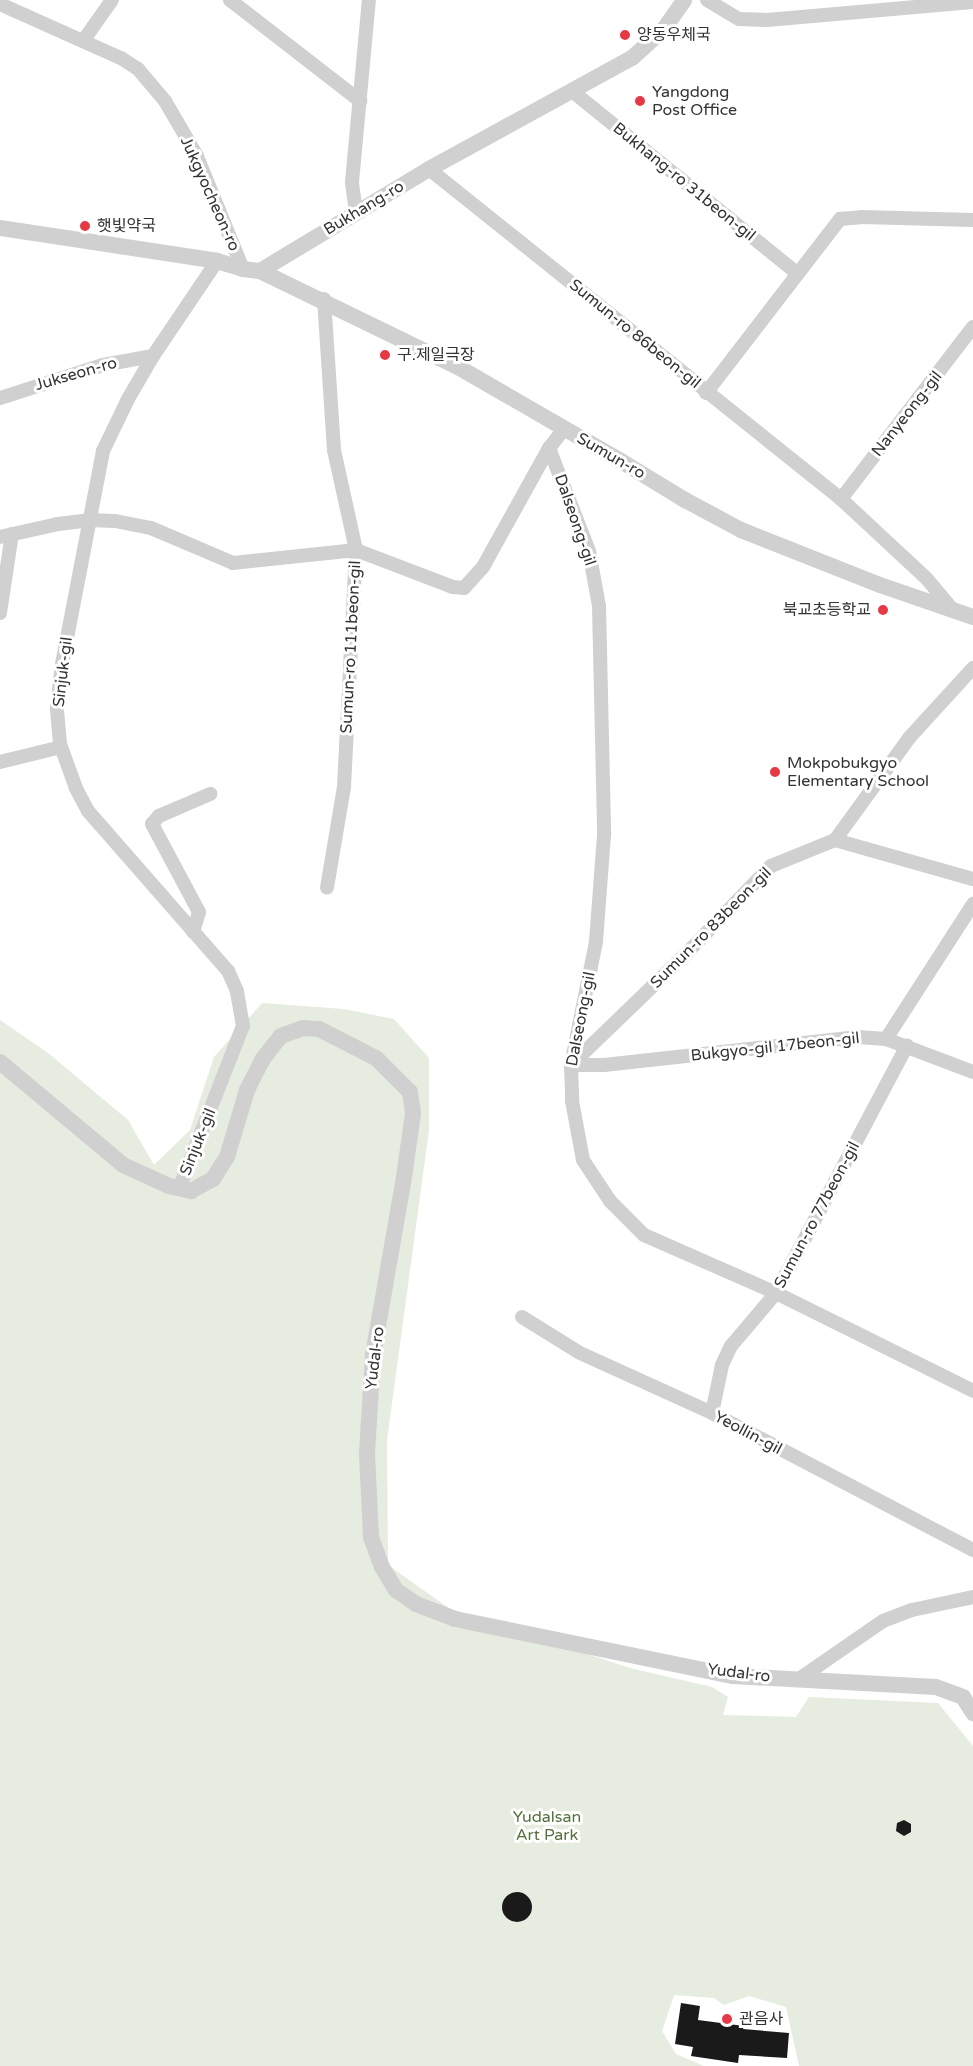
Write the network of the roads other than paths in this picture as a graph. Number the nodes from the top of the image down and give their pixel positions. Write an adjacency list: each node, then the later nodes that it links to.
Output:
1 (112, 0): 8 (street)
2 (230, 0): 10 (street)
3 (369, 0): 10 (street)
4 (684, 0): 9 (street, Bukhang-ro)
5 (707, 0): 6 (street)
6 (973, 2)
7 (0, 4): 8 (street, Jukgyocheon-ro)
8 (83, 40): 16 (street, Jukgyocheon-ro)
9 (572, 91): 11 (street, Bukhang-ro); 17 (street, Bukhang-ro 31beon-gil)
10 (360, 101): 12 (street)
11 (429, 169): 12 (street, Bukhang-ro); 21 (street, Sumun-ro 86beon-gil)
12 (356, 212): 16 (street, Bukhang-ro)
13 (973, 220): 17 (street)
14 (0, 228): 15 (street)
15 (217, 261): 16 (street); 20 (street, Sinjuk-gil)
16 (252, 270): 18 (street, Sumun-ro)
17 (797, 273): 21 (street)
18 (324, 299): 23 (street, Sumun-ro); 28 (street, Sumun-ro 111beon-gil)
19 (973, 327): 25 (street, Nanyeong-gil)
20 (153, 356): 22 (street, Jukseon-ro); 26 (street, Sinjuk-gil)
21 (706, 393): 25 (street, Sumun-ro 86beon-gil)
22 (0, 398)
23 (564, 429): 24 (street); 29 (street, Sumun-ro)
24 (549, 448): 28 (street); 44 (street, Dalseong-gil)
25 (841, 500): 29 (street, Sumun-ro 86beon-gil)
26 (89, 520): 27 (street); 28 (street); 33 (street, Sinjuk-gil)
27 (6, 536): 30 (street)
28 (356, 550): 38 (street, Sumun-ro 111beon-gil)
29 (953, 610): 31 (street, Sumun-ro)
30 (0, 613)
31 (973, 617)
32 (973, 668): 36 (street)
33 (61, 747): 34 (street); 40 (street, Sinjuk-gil)
34 (0, 762)
35 (210, 794): 40 (street)
36 (835, 840): 37 (street); 44 (street, Sumun-ro 83beon-gil)
37 (973, 879)
38 (327, 888)
39 (973, 904): 41 (street)
40 (193, 932): 46 (street, Sinjuk-gil)
41 (886, 1038): 42 (street, Bukgyo-gil 17beon-gil); 44 (street, Bukgyo-gil 17beon-gil)
42 (907, 1046): 45 (street, Bukgyo-gil 17beon-gil); 47 (street, Sumun-ro 77beon-gil)
43 (0, 1062): 46 (street)
44 (571, 1065): 47 (street, Dalseong-gil)
45 (973, 1072)
46 (179, 1189): 53 (street, Yudal-ro)
47 (776, 1293): 49 (street, Dalseong-gil); 50 (street, Sumun-ro 77beon-gil)
48 (522, 1317): 50 (street, Yeollin-gil)
49 (973, 1391)
50 (712, 1413): 51 (street, Yeollin-gil)
51 (973, 1550)
52 (973, 1597): 53 (street)
53 (799, 1679): 54 (street, Yudal-ro)
54 (973, 1713)

